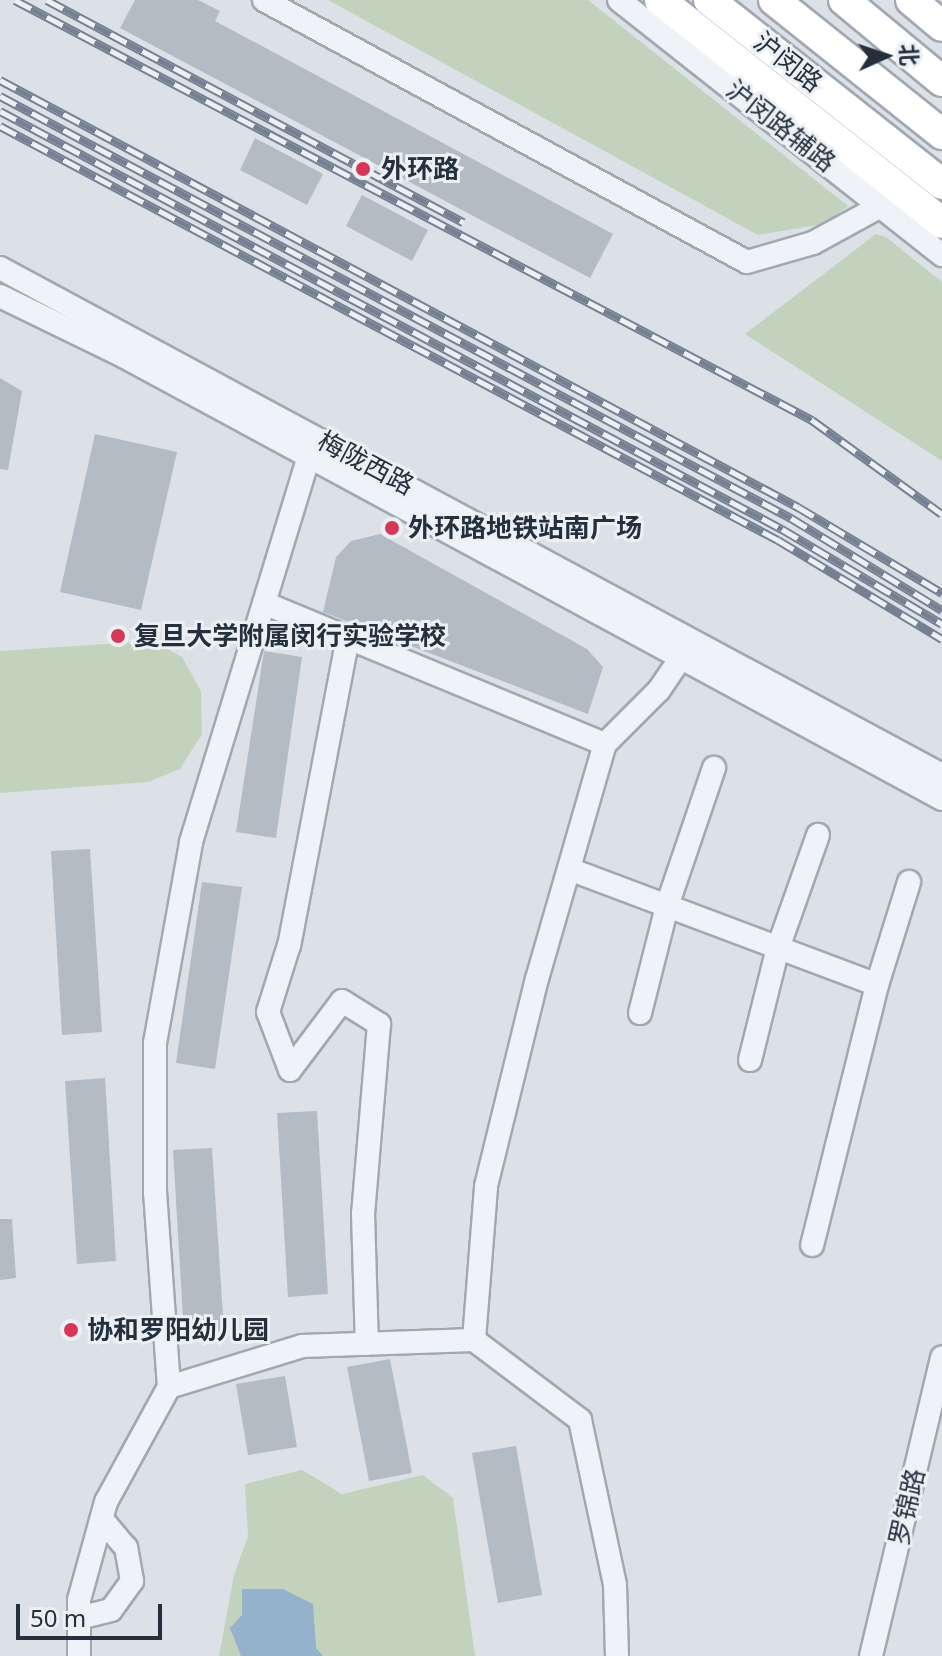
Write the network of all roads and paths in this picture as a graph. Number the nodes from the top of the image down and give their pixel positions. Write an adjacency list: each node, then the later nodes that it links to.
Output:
1 (264, 0): 12 (street)
2 (619, 0): 12 (street, 沪闵路辅路)
3 (660, 0): 13 (highway)
4 (709, 0): 11 (highway, 沪闵路)
5 (774, 0): 10 (highway)
6 (844, 0): 9 (highway)
7 (911, 0): 8 (highway)
8 (942, 26)
9 (942, 81)
10 (942, 134)
11 (942, 184)
12 (881, 206): 14 (street, 沪闵路辅路)
13 (942, 223)
14 (942, 255)
15 (0, 268): 23 (street, 梅陇西路)
16 (0, 296): 17 (street, 梅陇西路)
17 (309, 457): 18 (street); 20 (street, 梅陇西路)
18 (264, 603): 19 (street); 37 (street)
19 (348, 637): 21 (street); 35 (street)
20 (682, 656): 21 (street); 24 (street, 梅陇西路)
21 (605, 744): 26 (street)
22 (714, 768): 28 (street)
23 (942, 775)
24 (942, 799)
25 (818, 835): 29 (street)
26 (569, 869): 28 (street); 34 (street)
27 (909, 882): 30 (street)
28 (667, 906): 29 (street); 31 (street)
29 (778, 948): 30 (street); 32 (street)
30 (877, 985): 33 (street)
31 (640, 1013)
32 (750, 1060)
33 (812, 1245)
34 (474, 1340): 35 (street); 41 (street)
35 (367, 1344): 37 (street)
36 (942, 1357): 42 (street, 罗锦路)
37 (169, 1387): 38 (street)
38 (102, 1519): 39 (street); 39 (street)
39 (79, 1618): 40 (street)
40 (79, 1656)
41 (617, 1656)
42 (871, 1656)

